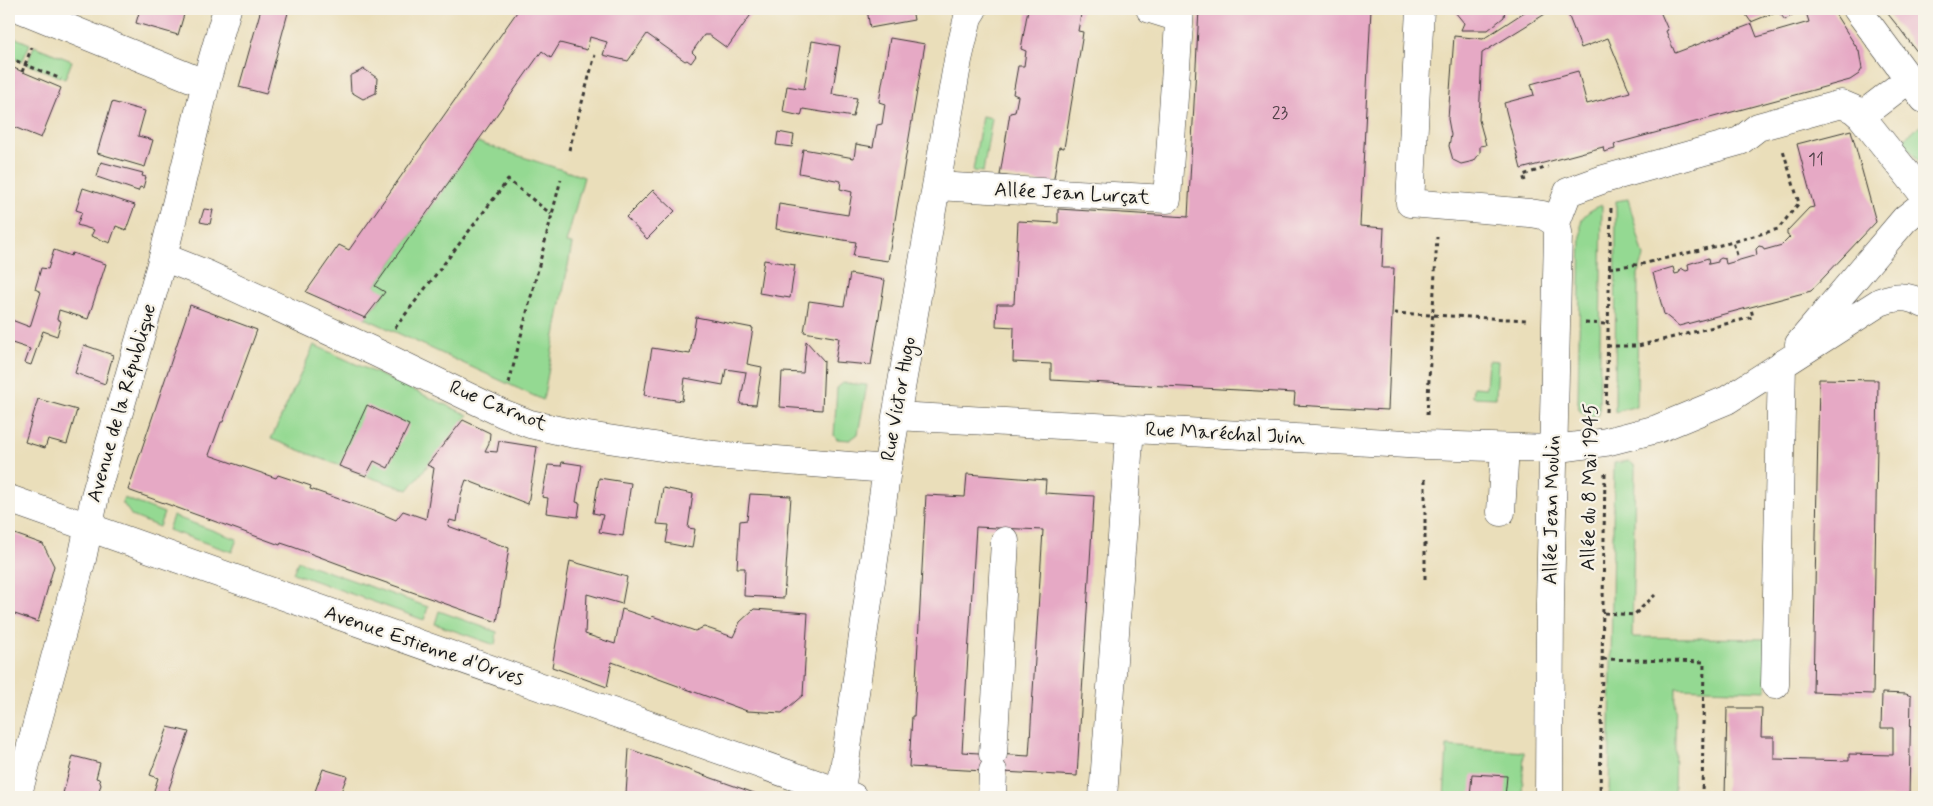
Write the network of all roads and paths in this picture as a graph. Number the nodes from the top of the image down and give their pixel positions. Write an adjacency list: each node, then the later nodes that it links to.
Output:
1 (21, 9): 11 (street)
2 (227, 9): 11 (street, Avenue de la République)
3 (973, 9): 18 (street, Rue Victor Hugo)
4 (1150, 9): 7 (street)
5 (1420, 9): 21 (street)
6 (1857, 9): 12 (street)
7 (1180, 13): 18 (street, Allée Jean Lurçat)
8 (595, 55): 15 (path)
9 (9, 58): 10 (path)
10 (61, 79)
11 (206, 84): 26 (street, Avenue de la République)
12 (1917, 89): 13 (street)
13 (1851, 110): 14 (street); 19 (street)
14 (1775, 122): 17 (street); 24 (path)
15 (569, 150)
16 (561, 179): 22 (path)
17 (1604, 179): 23 (street); 27 (path, Allée du 8 Mai 1945)
18 (936, 186): 39 (street, Rue Victor Hugo)
19 (1924, 196)
20 (1924, 204): 29 (street, Rue Maréchal Juin)
21 (1439, 206): 23 (street); 32 (path)
22 (551, 214): 36 (path); 38 (path)
23 (1556, 223): 33 (street, Allée Jean Moulin)
24 (1733, 242): 25 (path); 27 (path)
25 (1737, 255)
26 (163, 257): 36 (street, Rue Carnot); 48 (street, Avenue de la République)
27 (1609, 268): 34 (path, Allée du 8 Mai 1945)
28 (1924, 304): 29 (street)
29 (1848, 307): 37 (street, Rue Maréchal Juin)
30 (1751, 309): 35 (path)
31 (1394, 313): 32 (path)
32 (1432, 315): 33 (path); 42 (path)
33 (1557, 322): 34 (path); 44 (street, Allée Jean Moulin)
34 (1607, 324): 35 (path, Allée du 8 Mai 1945)
35 (1607, 346): 41 (path, Allée du 8 Mai 1945)
36 (377, 353): 38 (street, Rue Carnot)
37 (1782, 364): 41 (street, Rue Maréchal Juin); 54 (street)
38 (502, 412): 45 (street, Rue Carnot)
39 (896, 416): 40 (street, Rue Maréchal Juin); 45 (street, Rue Victor Hugo)
40 (1130, 428): 42 (street, Rue Maréchal Juin); 58 (street)
41 (1606, 442): 44 (street, Rue Maréchal Juin); 52 (path, Allée du 8 Mai 1945)
42 (1425, 445): 43 (street, Rue Maréchal Juin); 50 (path)
43 (1505, 448): 44 (street, Rue Maréchal Juin); 47 (street)
44 (1554, 449): 59 (street, Allée Jean Moulin)
45 (887, 469): 56 (street, Rue Victor Hugo)
46 (9, 499): 48 (street, Avenue Estienne d'Orves)
47 (1501, 512)
48 (87, 526): 56 (street, Avenue Estienne d'Orves); 57 (street, Avenue de la République)
49 (1005, 541): 55 (street)
50 (1425, 579)
51 (1655, 595): 52 (path)
52 (1604, 613): 53 (path, Allée du 8 Mai 1945)
53 (1603, 659): 60 (path, Allée du 8 Mai 1945); 61 (path)
54 (1775, 685)
55 (993, 774)
56 (844, 796)
57 (17, 797)
58 (1104, 797)
59 (1548, 797)
60 (1600, 797)
61 (1702, 797)

